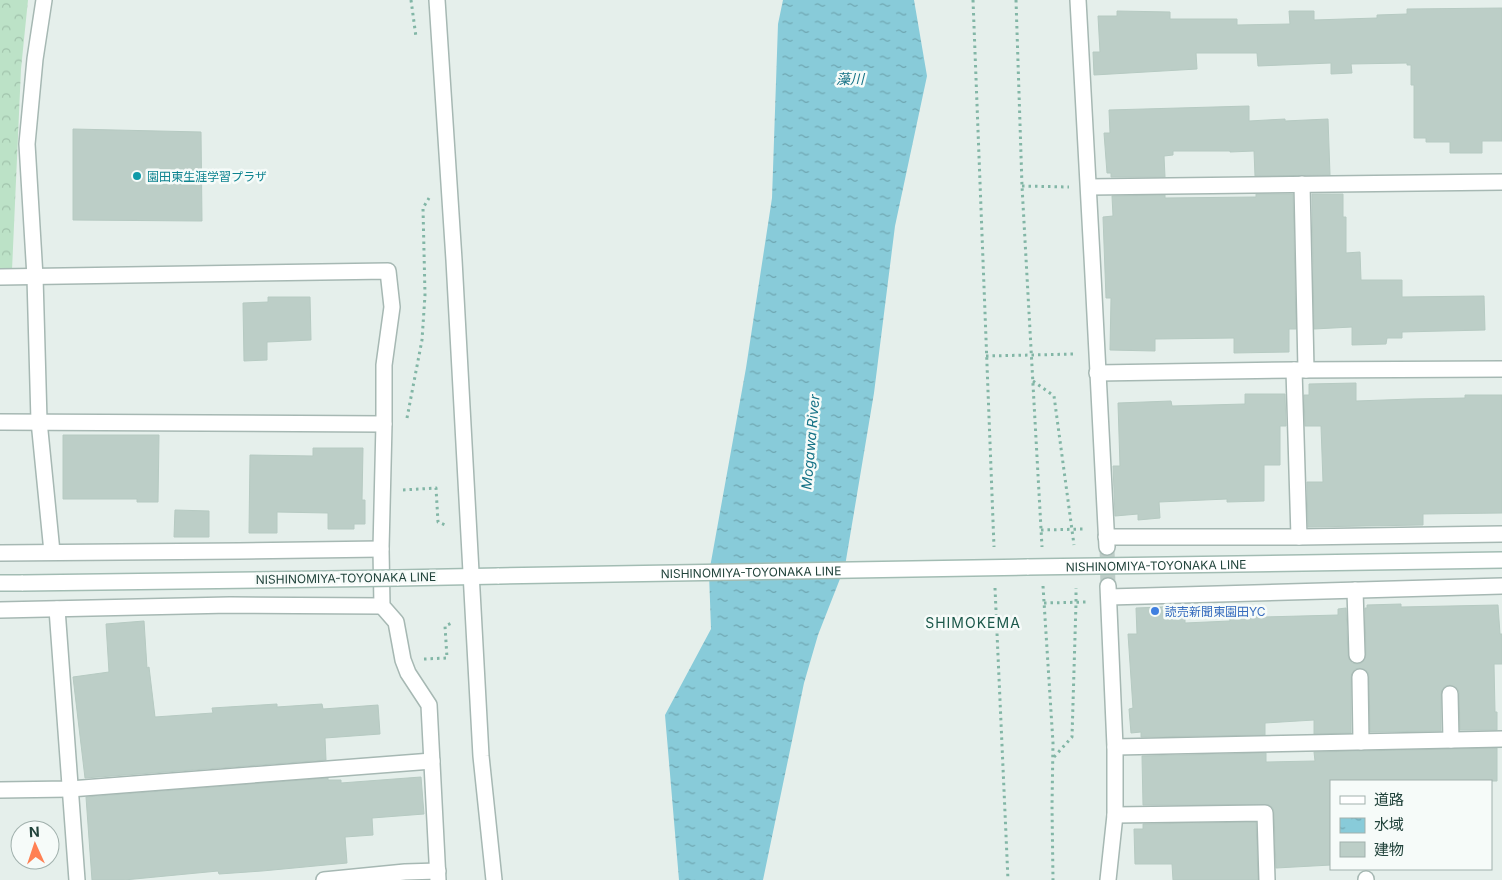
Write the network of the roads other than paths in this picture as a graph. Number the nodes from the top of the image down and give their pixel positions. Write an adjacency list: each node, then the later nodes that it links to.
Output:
1 (44, 0): 8 (street)
2 (438, 0): 21 (street)
3 (1078, 0): 6 (street)
4 (1502, 182): 5 (street)
5 (1302, 184): 6 (street); 10 (street)
6 (1089, 187): 11 (street)
7 (0, 277): 8 (street)
8 (35, 277): 12 (street); 14 (street)
9 (1502, 369): 10 (street)
10 (1300, 370): 11 (street); 16 (street)
11 (1097, 373): 16 (street)
12 (39, 421): 13 (street); 14 (street); 18 (street)
13 (0, 422)
14 (384, 424): 17 (street)
15 (1502, 534): 16 (street)
16 (1299, 537)
17 (381, 549): 18 (street); 25 (street)
18 (52, 552): 19 (street)
19 (0, 553)
20 (1502, 560): 21 (street, NISHINOMIYA-TOYONAKA LINE, bridge)
21 (470, 577): 22 (street, NISHINOMIYA-TOYONAKA LINE, bridge); 42 (street)
22 (0, 583)
23 (1502, 586): 24 (street)
24 (1355, 590): 28 (street); 34 (street)
25 (382, 606): 26 (street); 35 (street)
26 (57, 609): 27 (street); 36 (street)
27 (0, 610)
28 (1357, 654)
29 (1360, 677): 33 (street)
30 (1450, 694): 32 (street)
31 (1502, 739): 32 (street)
32 (1451, 740): 33 (street)
33 (1361, 742): 34 (street)
34 (1115, 747): 38 (street)
35 (432, 761): 36 (street); 39 (street)
36 (70, 789): 37 (street); 40 (street)
37 (0, 790)
38 (1115, 815): 43 (street); 44 (street)
39 (438, 875): 41 (street)
40 (77, 880)
41 (324, 880)
42 (494, 880)
43 (1108, 880)
44 (1267, 880)

